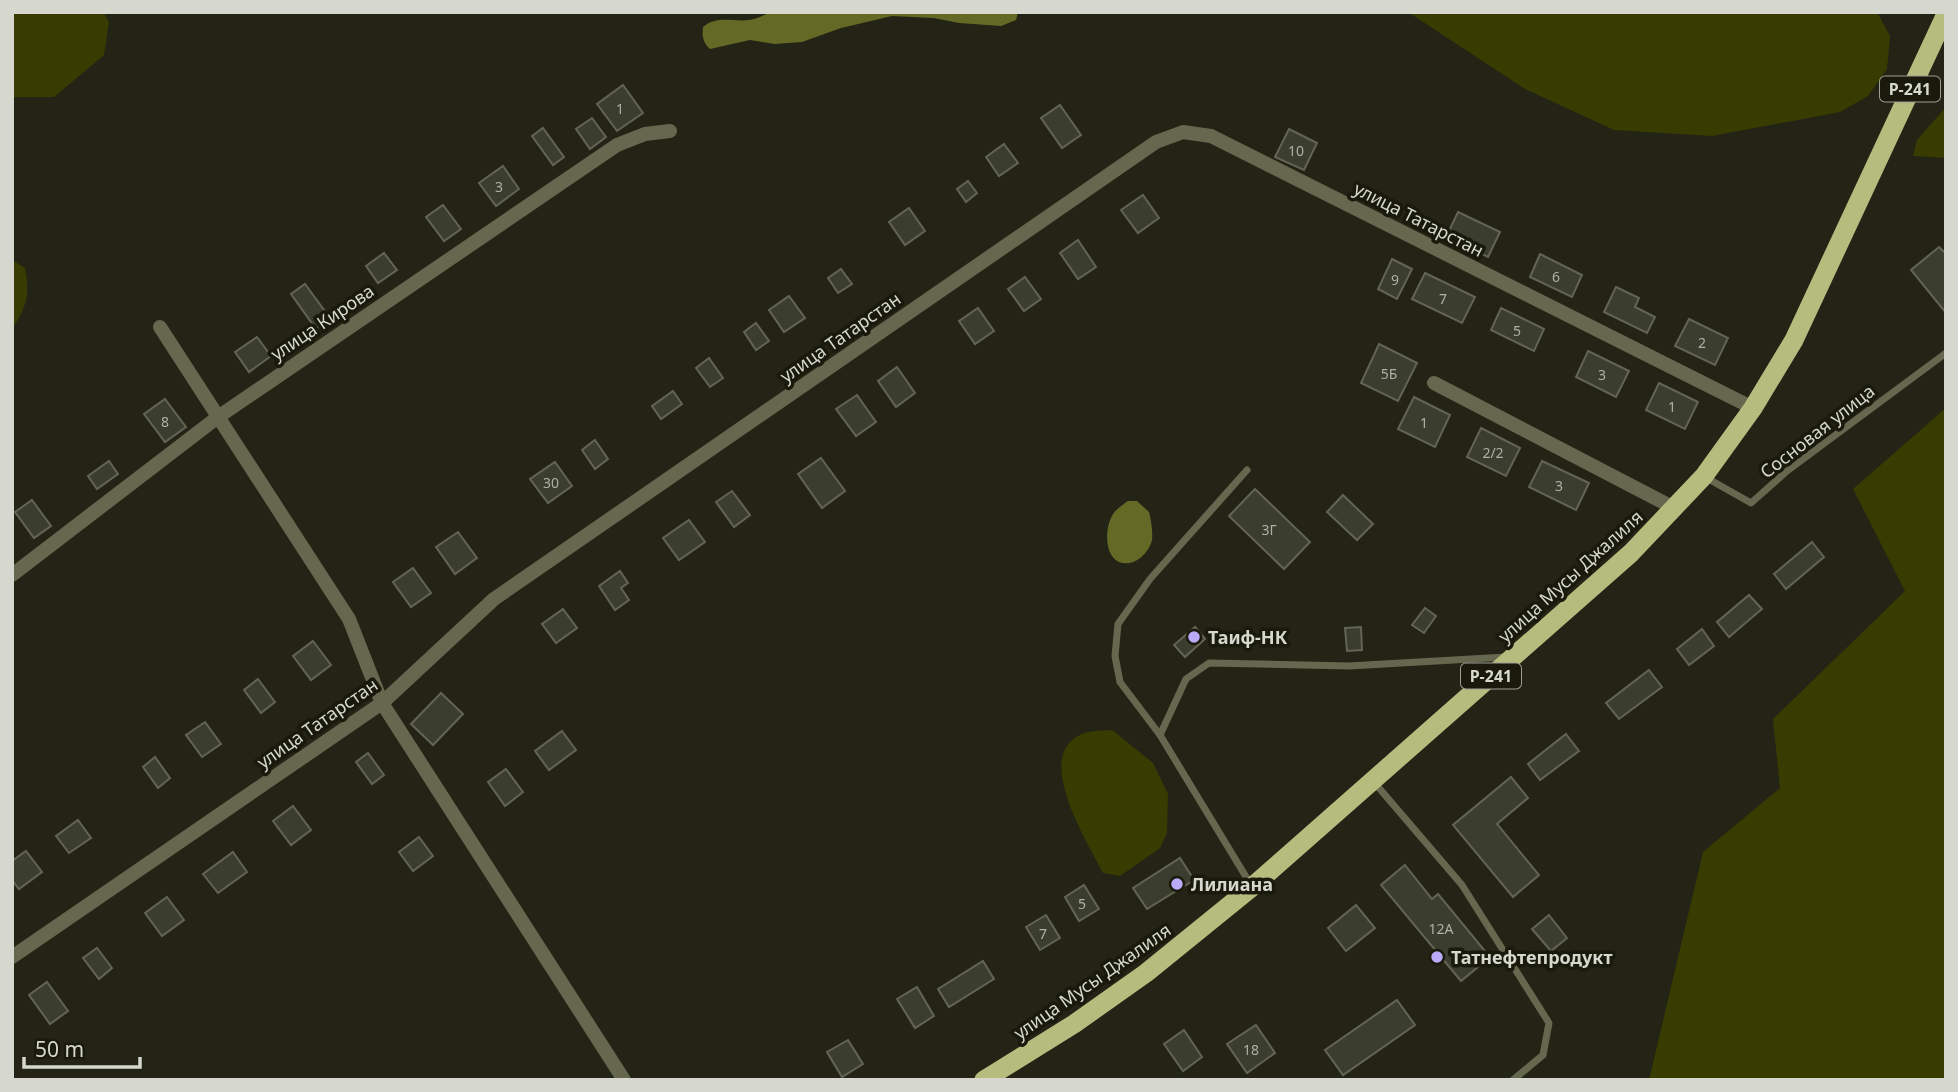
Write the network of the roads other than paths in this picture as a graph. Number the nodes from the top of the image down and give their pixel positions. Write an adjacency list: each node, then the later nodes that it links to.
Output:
1 (1946, 13): 6 (highway, улица Мусы Джалиля / Р-241)
2 (670, 131): 7 (street, улица Кирова)
3 (160, 327): 7 (street)
4 (1946, 353): 9 (lane, Сосновая улица)
5 (1434, 383): 10 (street)
6 (1754, 408): 9 (highway, улица Мусы Джалиля / Р-241); 13 (street, улица Татарстан)
7 (218, 417): 11 (street, улица Кирова); 13 (street)
8 (1247, 470): 14 (lane)
9 (1704, 476): 10 (highway, улица Мусы Джалиля / Р-241)
10 (1674, 508): 12 (highway, улица Мусы Джалиля / Р-241)
11 (12, 575)
12 (1513, 657): 14 (lane); 15 (highway, улица Мусы Джалиля / Р-241)
13 (382, 703): 17 (street, улица Татарстан); 18 (street)
14 (1160, 736): 16 (lane)
15 (1373, 781): 16 (highway, улица Мусы Джалиля / Р-241); 20 (lane)
16 (1252, 887): 19 (highway, улица Мусы Джалиля / Р-241)
17 (12, 957)
18 (624, 1080)
19 (984, 1080)
20 (1513, 1080)

